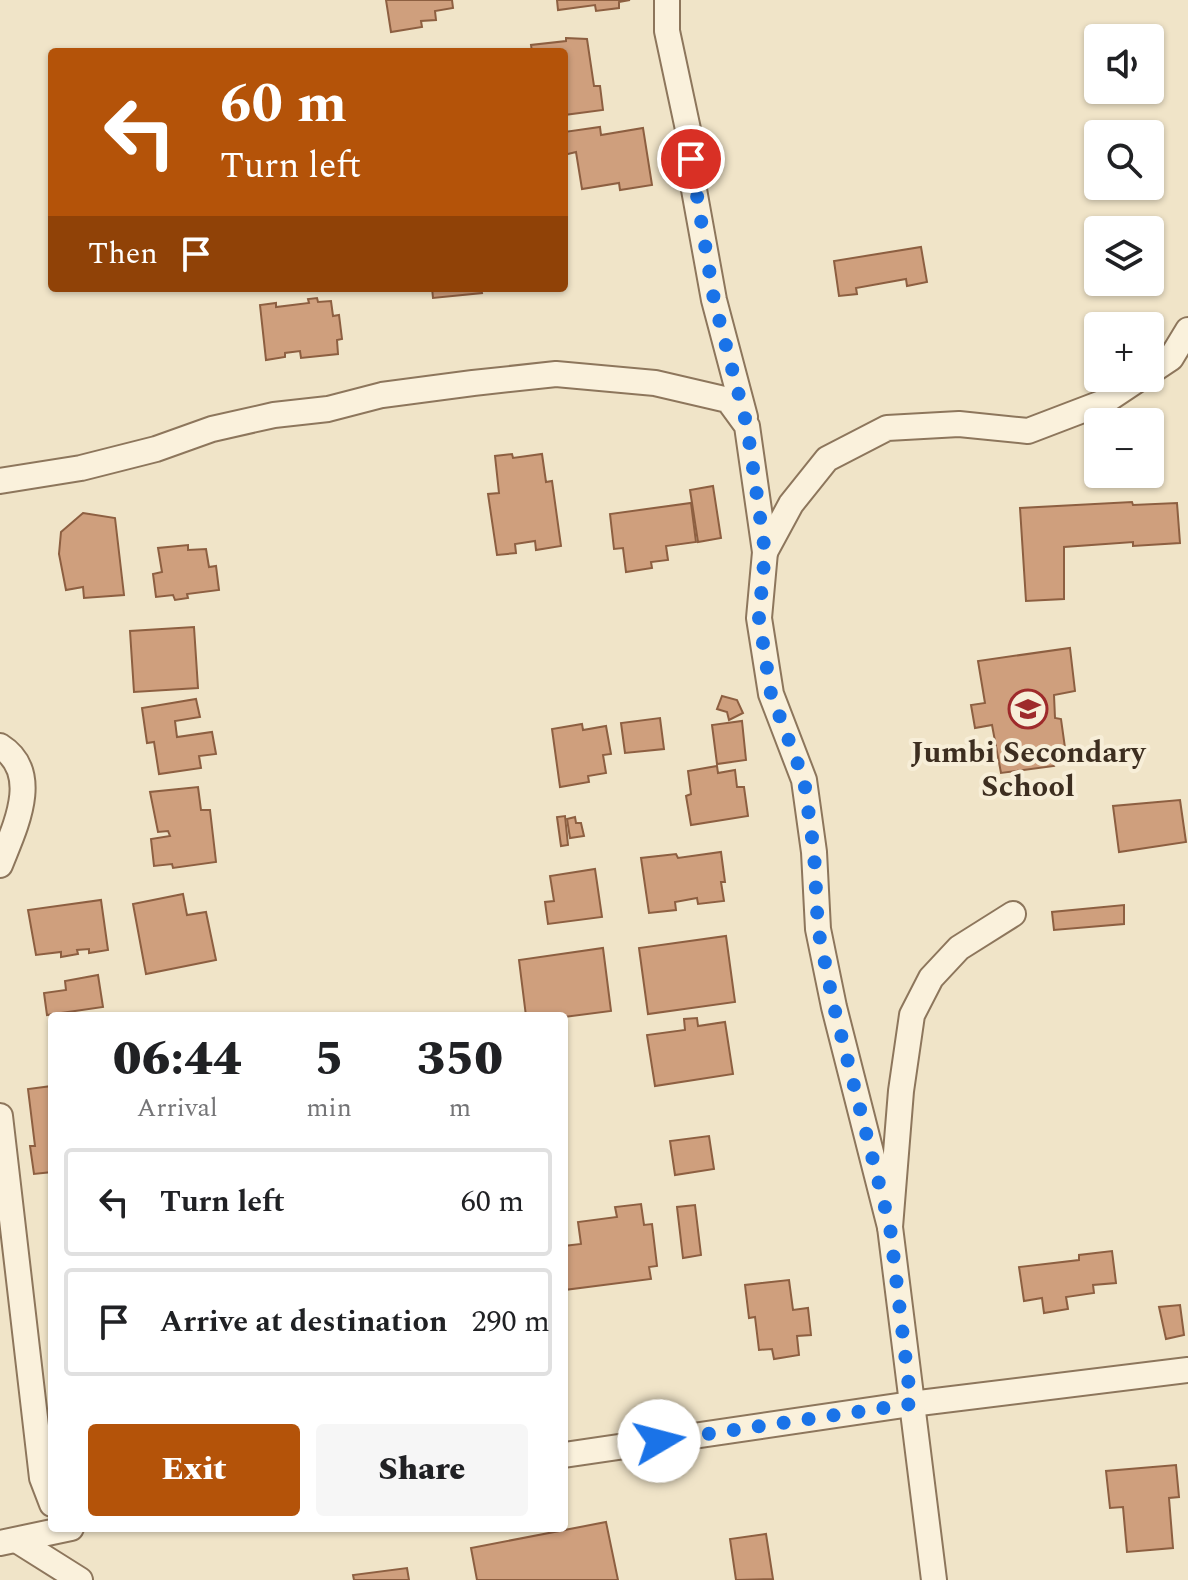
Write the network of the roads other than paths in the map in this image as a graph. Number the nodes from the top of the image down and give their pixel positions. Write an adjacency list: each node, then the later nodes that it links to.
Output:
1 (667, 0): 5 (street)
2 (1188, 330): 3 (street)
3 (1164, 363)
4 (1119, 392): 7 (street)
5 (747, 426): 6 (street); 7 (street)
6 (0, 481)
7 (765, 552): 12 (street)
8 (0, 746): 9 (street)
9 (0, 865)
10 (1013, 914): 12 (street)
11 (0, 1116): 16 (street)
12 (890, 1227): 14 (street)
13 (1188, 1370): 14 (street)
14 (911, 1404): 15 (street); 20 (street)
15 (568, 1454)
16 (48, 1494)
17 (49, 1532): 18 (street)
18 (9, 1542): 19 (street)
19 (80, 1580)
20 (934, 1580)

